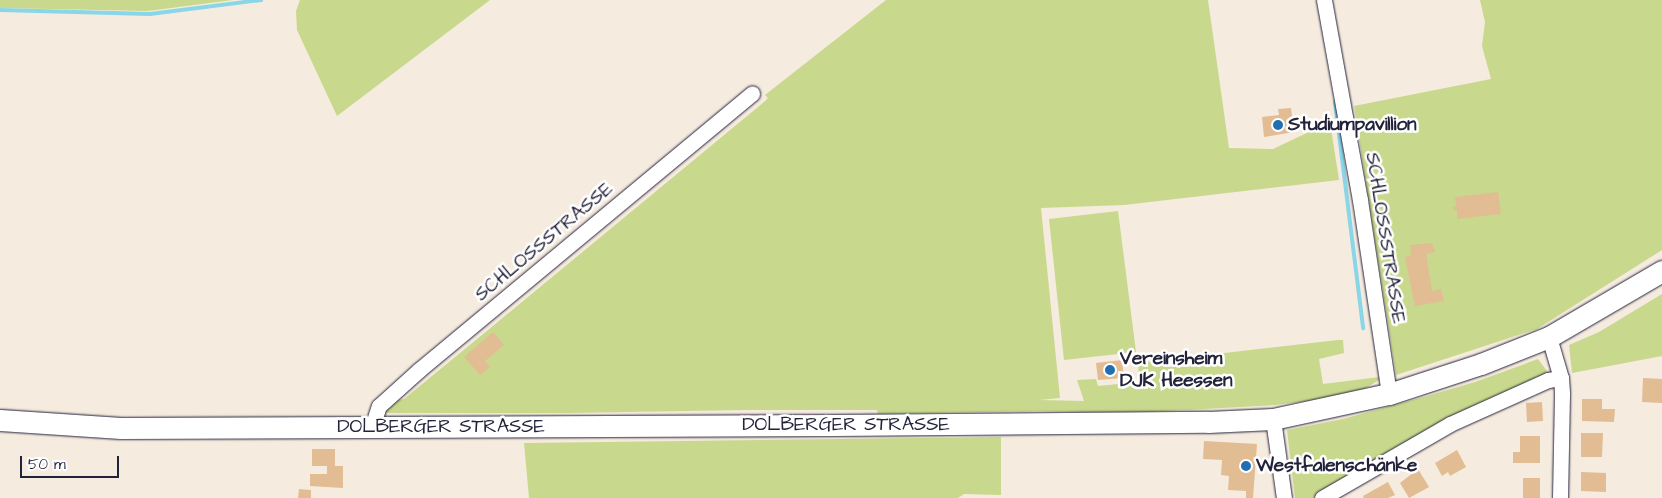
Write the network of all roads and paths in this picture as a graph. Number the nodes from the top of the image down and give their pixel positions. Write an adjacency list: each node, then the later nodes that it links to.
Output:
1 (1324, 0): 6 (street, SCHLOSSSTRASSE)
2 (752, 94): 9 (street, SCHLOSSSTRASSE)
3 (1662, 271): 4 (main road, DOLBERGER STRASSE)
4 (1549, 337): 5 (street); 6 (main road, DOLBERGER STRASSE)
5 (1561, 378): 11 (street); 12 (street)
6 (1389, 394): 7 (main road, DOLBERGER STRASSE)
7 (1273, 419): 9 (main road, DOLBERGER STRASSE); 10 (street)
8 (0, 420): 9 (main road, DOLBERGER STRASSE)
9 (372, 427)
10 (1284, 498)
11 (1322, 498)
12 (1560, 498)

